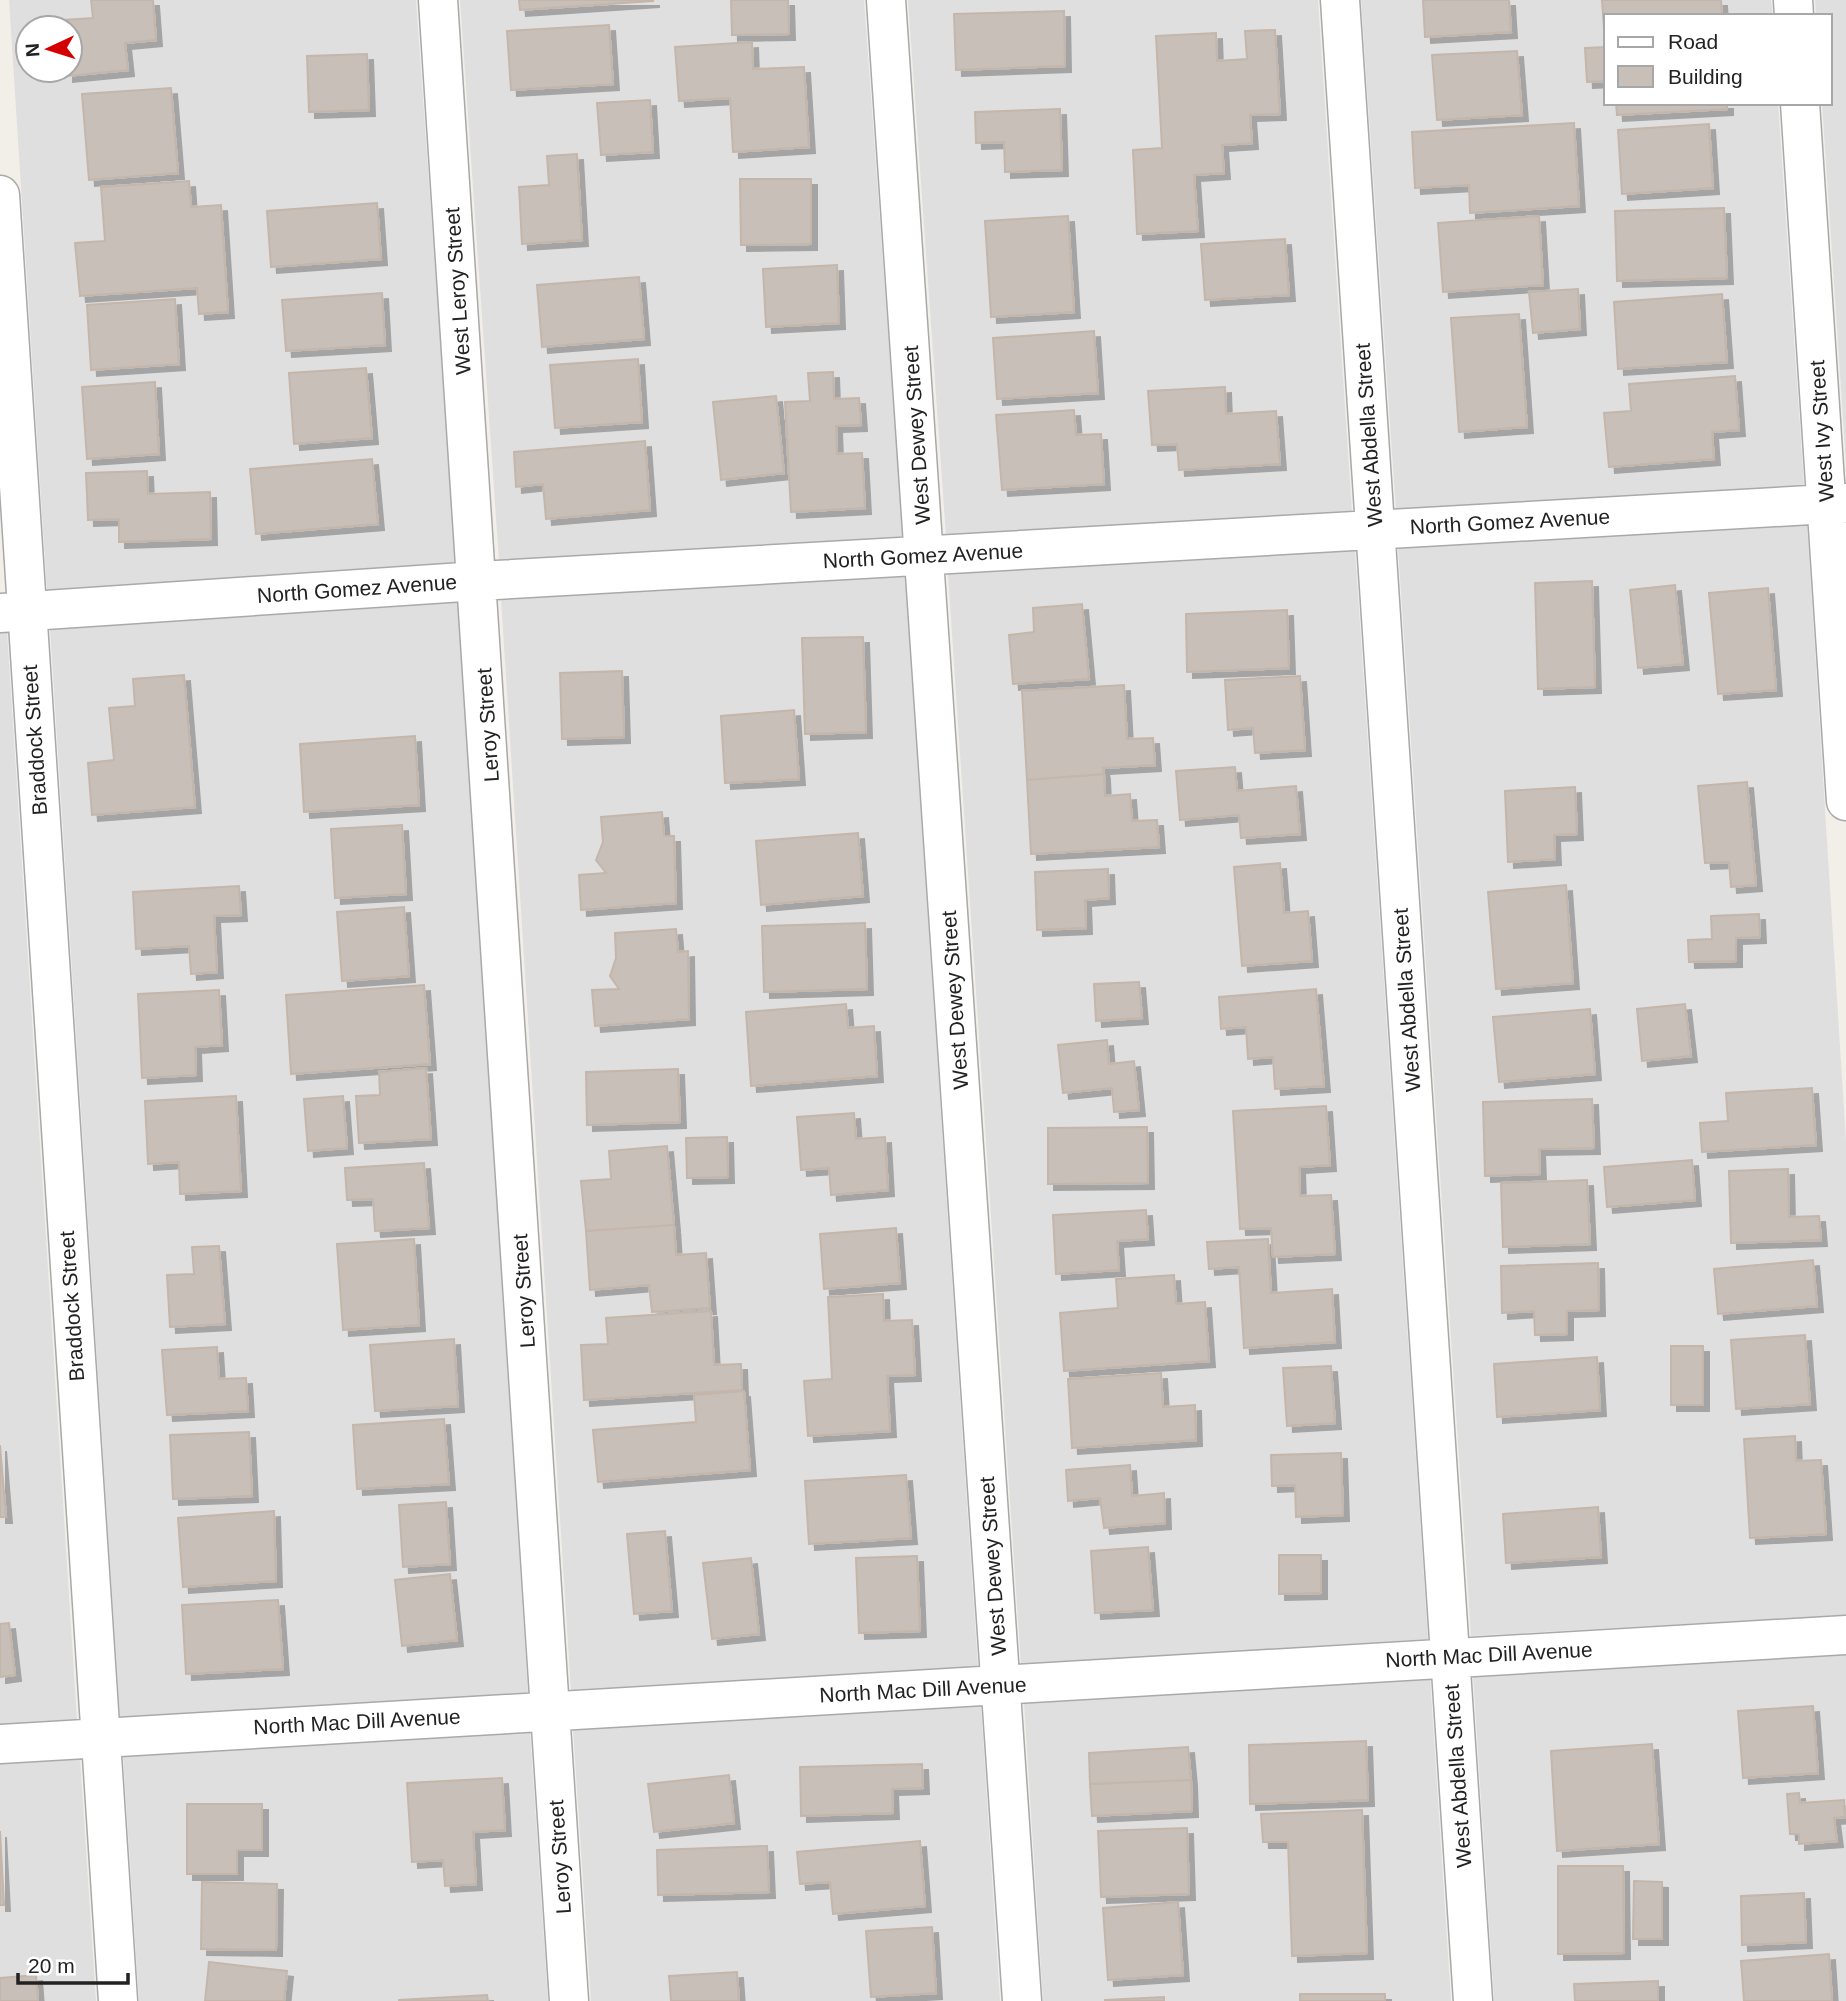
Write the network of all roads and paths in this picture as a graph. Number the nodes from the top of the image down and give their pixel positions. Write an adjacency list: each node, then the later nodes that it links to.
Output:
1 (438, 0): 9 (street, West Leroy Street)
2 (886, 0): 8 (street, West Dewey Street)
3 (1340, 0): 7 (street, West Abdella Street)
4 (1800, 105): 6 (street, West Ivy Street)
5 (0, 195): 10 (street, Braddock Street)
6 (1837, 503): 7 (street, North Gomez Avenue); 11 (street, West Ivy Street)
7 (1375, 530): 8 (street, North Gomez Avenue); 13 (street, West Abdella Street)
8 (925, 556): 9 (street, North Gomez Avenue); 14 (street, West Dewey Street)
9 (478, 581): 10 (street, North Gomez Avenue); 15 (street, Leroy Street)
10 (13, 612): 16 (street, Braddock Street)
11 (1846, 801)
12 (1846, 1635): 13 (street, North Mac Dill Avenue)
13 (1450, 1656): 14 (street, North Mac Dill Avenue); 21 (street, West Abdella Street)
14 (1001, 1686): 15 (street, North Mac Dill Avenue); 20 (street, West Dewey Street)
15 (551, 1711): 16 (street, North Mac Dill Avenue); 19 (street, Leroy Street)
16 (100, 1738): 17 (street, North Mac Dill Avenue); 18 (street, Braddock Street)
17 (0, 1744)
18 (118, 2001)
19 (569, 2001)
20 (1022, 2001)
21 (1473, 2001)

